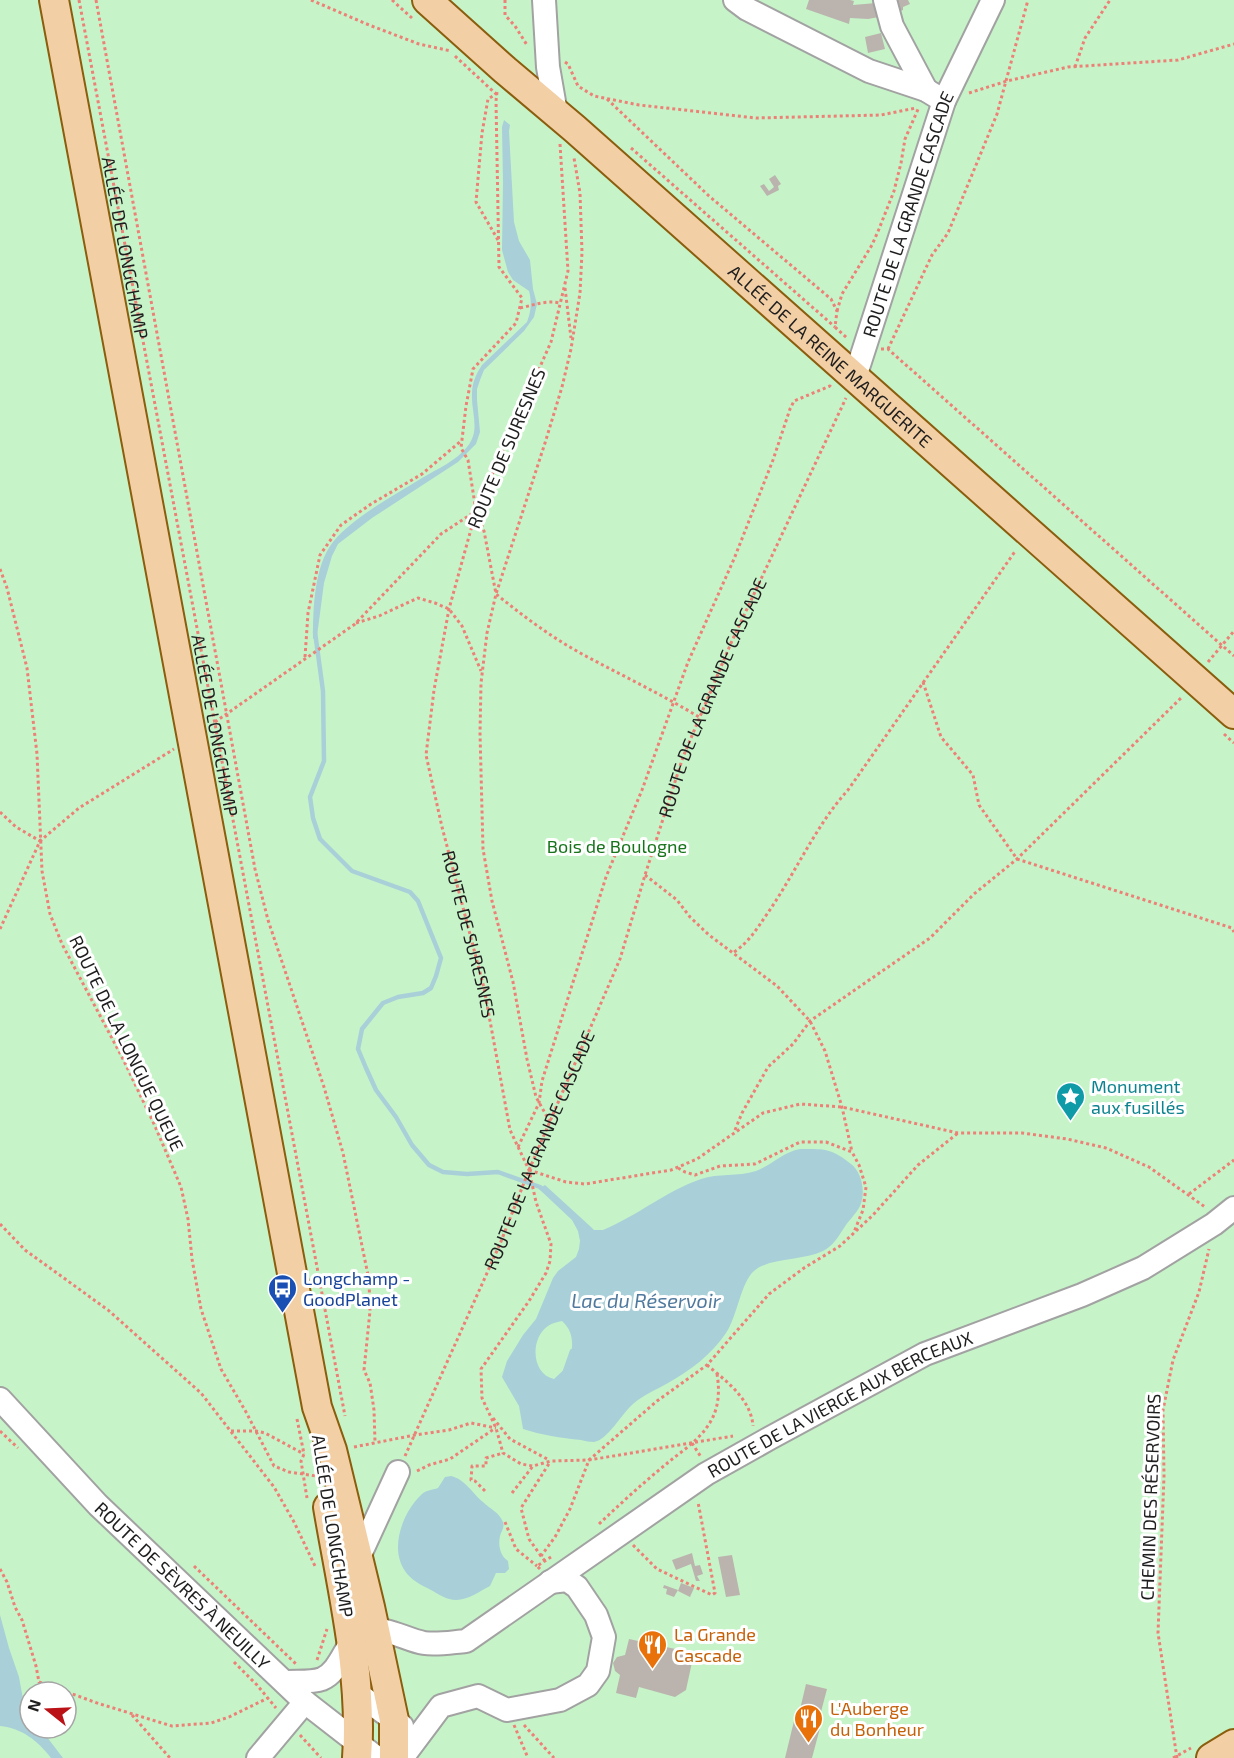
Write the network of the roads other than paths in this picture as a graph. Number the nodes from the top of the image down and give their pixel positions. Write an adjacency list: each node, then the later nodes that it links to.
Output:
1 (54, 0): 13 (main road, ALLÉE DE LONGCHAMP)
2 (544, 0): 8 (street)
3 (735, 0): 7 (street)
4 (885, 0): 7 (street)
5 (993, 0): 7 (street, ROUTE DE LA GRANDE CASCADE)
6 (422, 11): 8 (main road, ALLÉE DE LA REINE MARGUERITE)
7 (935, 96): 9 (street, ROUTE DE LA GRANDE CASCADE)
8 (556, 112): 9 (main road, ALLÉE DE LA REINE MARGUERITE)
9 (850, 388): 10 (main road, ALLÉE DE LA REINE MARGUERITE)
10 (1234, 714)
11 (1234, 1208): 16 (street, ROUTE DE LA VIERGE AUX BERCEAUX)
12 (0, 1398): 18 (street, ROUTE DE SÈVRES À NEUILLY)
13 (317, 1407): 15 (main road, ALLÉE DE LONGCHAMP); 17 (main road, ALLÉE DE LONGCHAMP)
14 (399, 1470): 15 (street)
15 (358, 1559): 17 (main road, ALLÉE DE LONGCHAMP)
16 (544, 1574): 17 (street, ROUTE DE LA VIERGE AUX BERCEAUX); 22 (street)
17 (363, 1637): 18 (street); 19 (main road); 21 (main road)
18 (294, 1676): 20 (street, ROUTE DE SÈVRES À NEUILLY)
19 (357, 1693): 21 (street); 24 (main road)
20 (305, 1702): 24 (street, ROUTE DE SÈVRES À NEUILLY); 25 (street)
21 (394, 1720): 22 (street); 26 (main road)
22 (418, 1735): 27 (street)
23 (1234, 1744): 28 (main road)
24 (364, 1754)
25 (258, 1758)
26 (394, 1758)
27 (402, 1758)
28 (1211, 1758)

